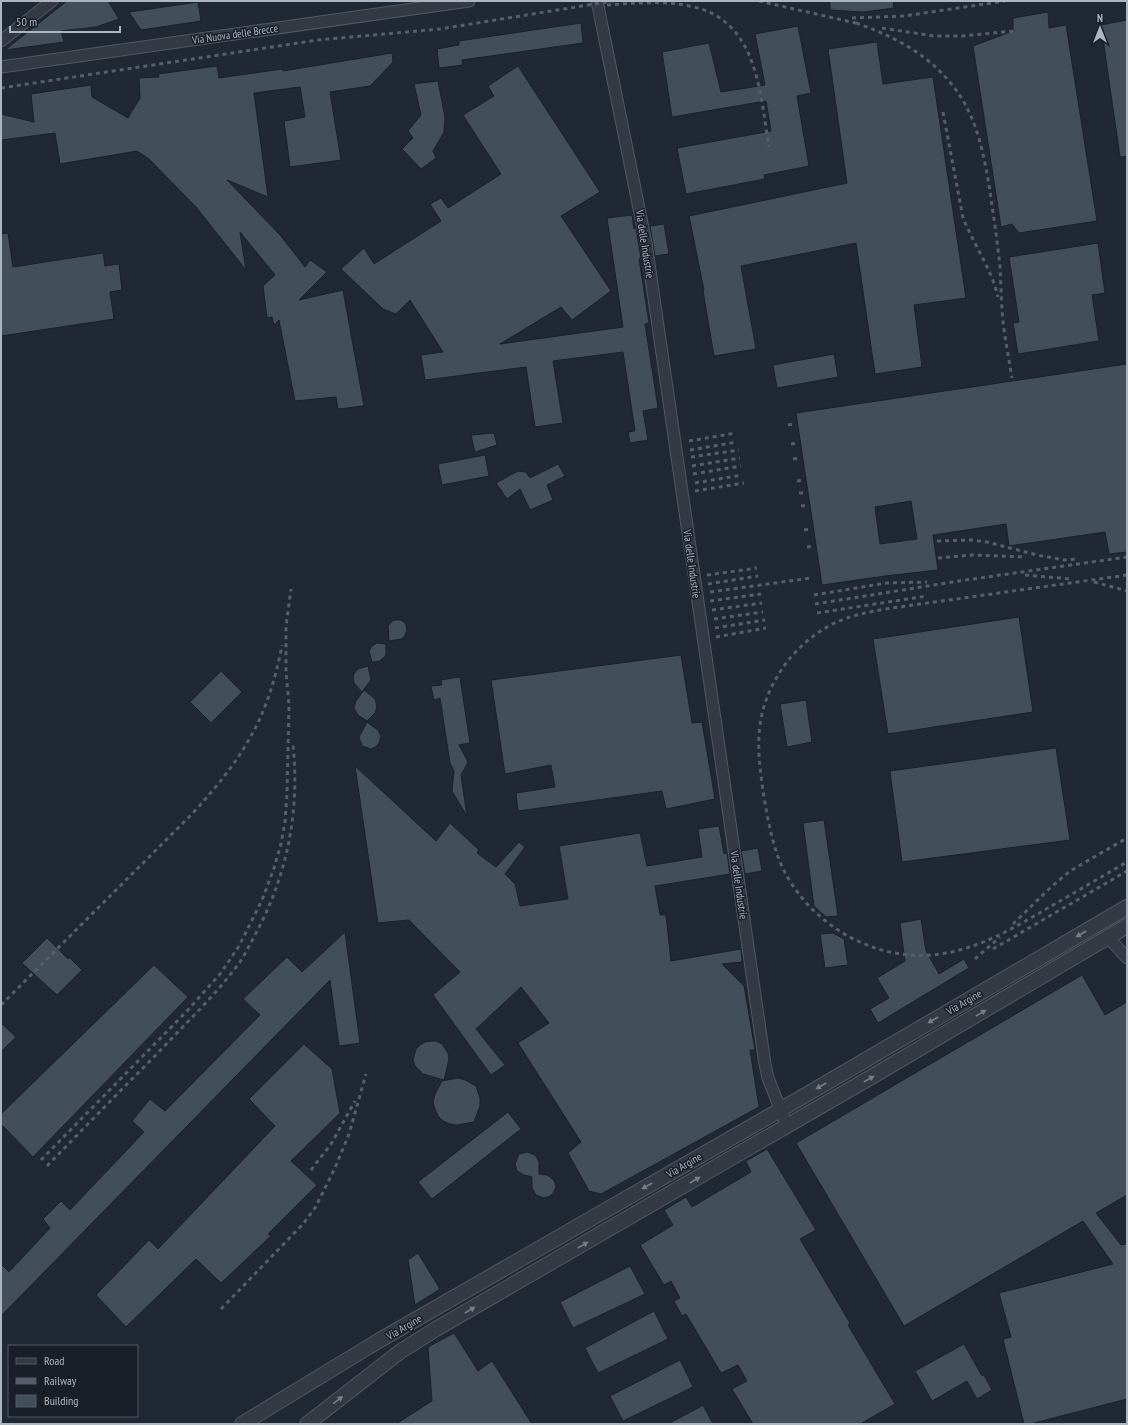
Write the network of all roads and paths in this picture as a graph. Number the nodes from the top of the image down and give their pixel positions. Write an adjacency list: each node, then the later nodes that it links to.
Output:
1 (52, 1): 4 (street)
2 (469, 1): 5 (street, Via Nuova delle Brecce)
3 (597, 1): 11 (street, Via delle Industrie)
4 (1, 40)
5 (1, 67)
6 (1127, 907): 7 (street, Via Argine)
7 (1099, 924): 9 (street); 11 (street, Via Argine, one-way to 11)
8 (1127, 926): 9 (street, Via Argine)
9 (1108, 937): 10 (street); 12 (street, Via Argine, one-way to 9)
10 (1127, 958)
11 (780, 1110): 12 (street, Via delle Industrie); 13 (street, Via Argine, one-way to 13)
12 (787, 1126): 14 (street, Via Argine, one-way to 12)
13 (242, 1424)
14 (307, 1424)

